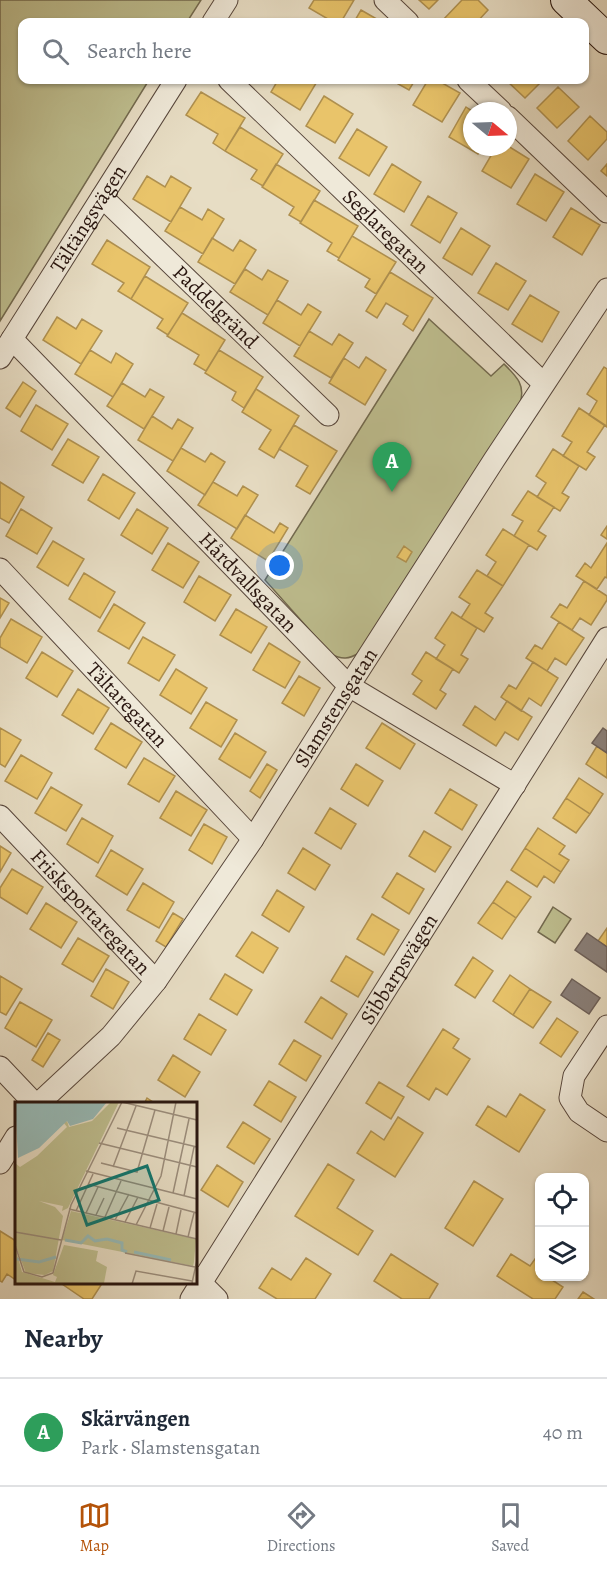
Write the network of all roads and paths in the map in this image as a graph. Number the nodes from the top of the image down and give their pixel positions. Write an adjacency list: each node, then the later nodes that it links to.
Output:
1 (227, 0): 4 (street)
2 (385, 0): 5 (street)
3 (566, 0): 6 (street)
4 (216, 18)
5 (404, 18)
6 (585, 18)
7 (589, 22): 8 (street)
8 (607, 39)
9 (174, 84): 14 (street, Tältängsvägen)
10 (233, 84): 19 (street, Seglaregatan)
11 (472, 84): 12 (street)
12 (491, 102)
13 (517, 126): 15 (street)
14 (102, 197): 17 (street, Tältängsvägen); 20 (street, Paddelgränd)
15 (607, 212)
16 (607, 289): 19 (street, Slamstensgatan)
17 (12, 339): 18 (street, Tältängsvägen); 23 (street, Hårdvallsgatan)
18 (0, 358)
19 (543, 383): 23 (street, Slamstensgatan)
20 (328, 415)
21 (0, 569): 26 (street, Tältaregatan)
22 (607, 638): 24 (street, Sibbarpsvägen)
23 (349, 686): 24 (street, Hårdvallsgatan); 26 (street, Slamstensgatan)
24 (515, 784): 35 (street, Sibbarpsvägen)
25 (0, 816): 27 (street, Frisksportaregatan)
26 (253, 839): 27 (street, Slamstensgatan)
27 (156, 981): 31 (street, Slamstensgatan)
28 (607, 1026): 32 (street)
29 (0, 1067): 30 (street)
30 (35, 1102)
31 (39, 1102)
32 (607, 1131)
33 (15, 1139): 34 (street)
34 (0, 1163)
35 (196, 1286): 36 (street)
36 (217, 1299)

